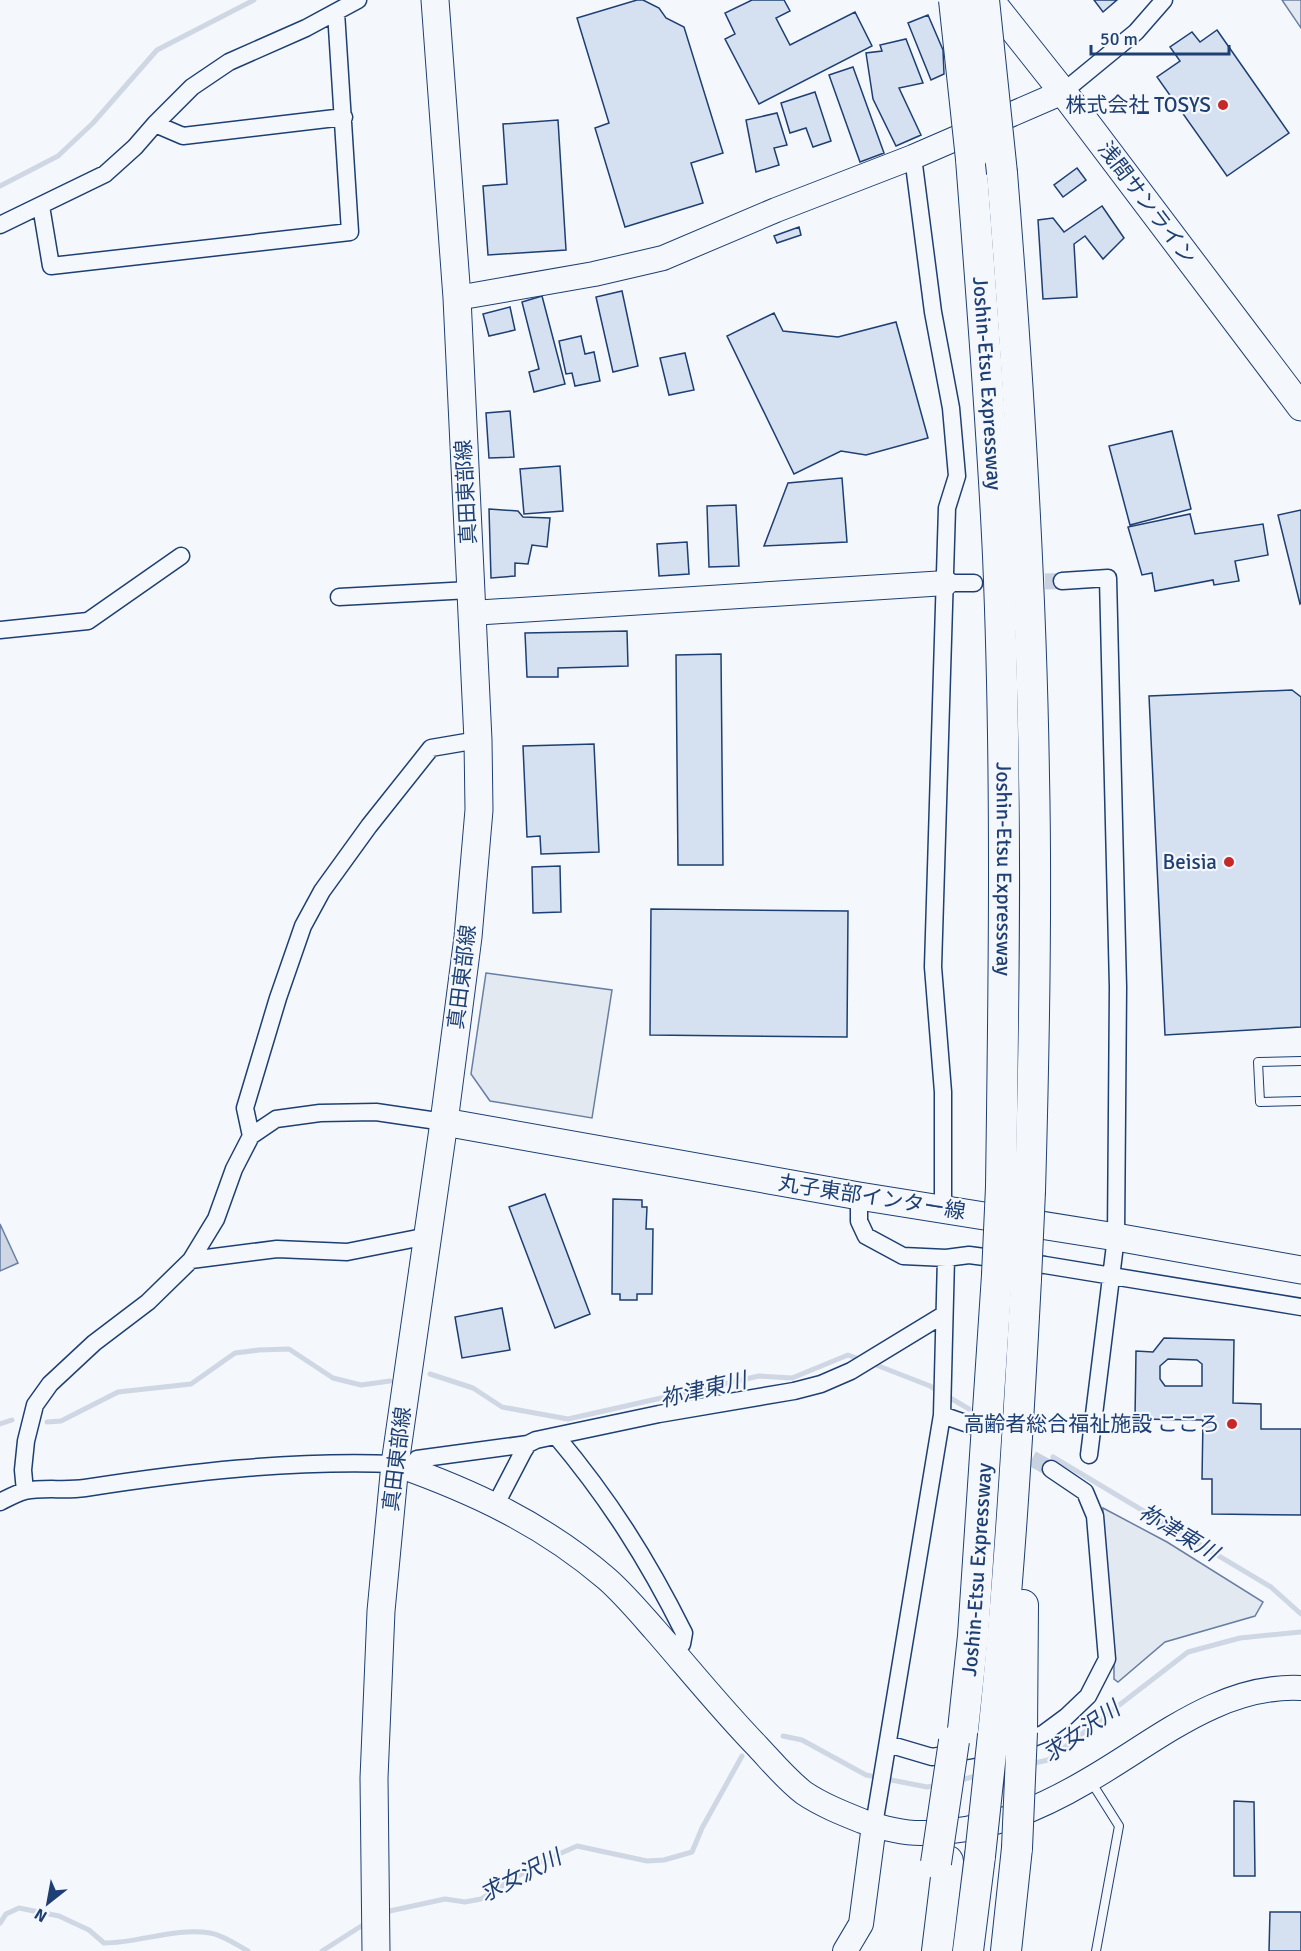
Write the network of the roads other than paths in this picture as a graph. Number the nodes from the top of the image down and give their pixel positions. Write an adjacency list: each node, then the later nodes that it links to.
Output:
1 (358, 0): 7 (street)
2 (435, 0): 14 (main road, 真田東部線)
3 (954, 0): 36 (highway, Joshin-Etsu Expressway, bridge)
4 (984, 0): 36 (highway, Joshin-Etsu Expressway, bridge)
5 (990, 0): 8 (main road, 浅間サンライン)
6 (1164, 0): 8 (street)
7 (336, 12): 9 (street); 10 (street)
8 (1063, 92): 11 (street); 15 (main road, 浅間サンライン)
9 (344, 117): 10 (street); 12 (street)
10 (155, 124): 12 (street)
11 (913, 157): 14 (street); 18 (street)
12 (41, 206): 13 (street)
13 (0, 225)
14 (457, 298): 21 (main road, 真田東部線)
15 (1301, 407)
16 (181, 556): 22 (street)
17 (1062, 581): 31 (street)
18 (946, 583): 19 (street); 21 (street); 29 (street)
19 (974, 583)
20 (339, 597): 21 (street)
21 (471, 602): 23 (main road, 真田東部線)
22 (0, 630)
23 (478, 740): 26 (main road, 真田東部線); 27 (street)
24 (1301, 1061): 25 (lane)
25 (1301, 1101)
26 (444, 1122): 27 (street); 28 (main road, 丸子東部インター線); 30 (main road, 真田東部線)
27 (251, 1136): 33 (street)
28 (859, 1196): 29 (main road, 丸子東部インター線); 32 (street)
29 (944, 1209): 31 (main road, 丸子東部インター線)
30 (428, 1236): 33 (street); 45 (main road, 真田東部線)
31 (1116, 1237): 34 (main road, 丸子東部インター線); 35 (street)
32 (946, 1258): 35 (street); 38 (street)
33 (191, 1260): 47 (street)
34 (1301, 1270)
35 (1112, 1276): 37 (street); 44 (street)
36 (1011, 1277): 40 (highway, Joshin-Etsu Expressway); 56 (highway, Joshin-Etsu Expressway)
37 (1301, 1307)
38 (944, 1315): 39 (street); 42 (street)
39 (942, 1409): 41 (street); 52 (street)
40 (1019, 1419): 55 (highway, bridge); 63 (highway, Joshin-Etsu Expressway, bridge)
41 (971, 1425)
42 (556, 1436): 43 (street); 50 (street)
43 (528, 1444): 45 (street); 49 (street)
44 (1089, 1455)
45 (406, 1461): 47 (street); 49 (street); 58 (main road, 真田東部線)
46 (1051, 1469): 52 (street)
47 (25, 1491): 48 (street)
48 (0, 1502)
49 (496, 1504): 50 (street)
50 (674, 1651): 54 (street)
51 (1301, 1688): 53 (street)
52 (887, 1750): 54 (street)
53 (1090, 1780): 54 (street); 66 (lane)
54 (874, 1825): 57 (street)
55 (1017, 1848): 64 (highway); 65 (highway)
56 (942, 1862): 61 (highway); 62 (highway)
57 (861, 1924): 59 (street); 60 (street)
58 (376, 1951)
59 (844, 1951)
60 (857, 1951)
61 (921, 1951)
62 (938, 1951)
63 (968, 1951)
64 (1006, 1951)
65 (1024, 1951)
66 (1096, 1951)

